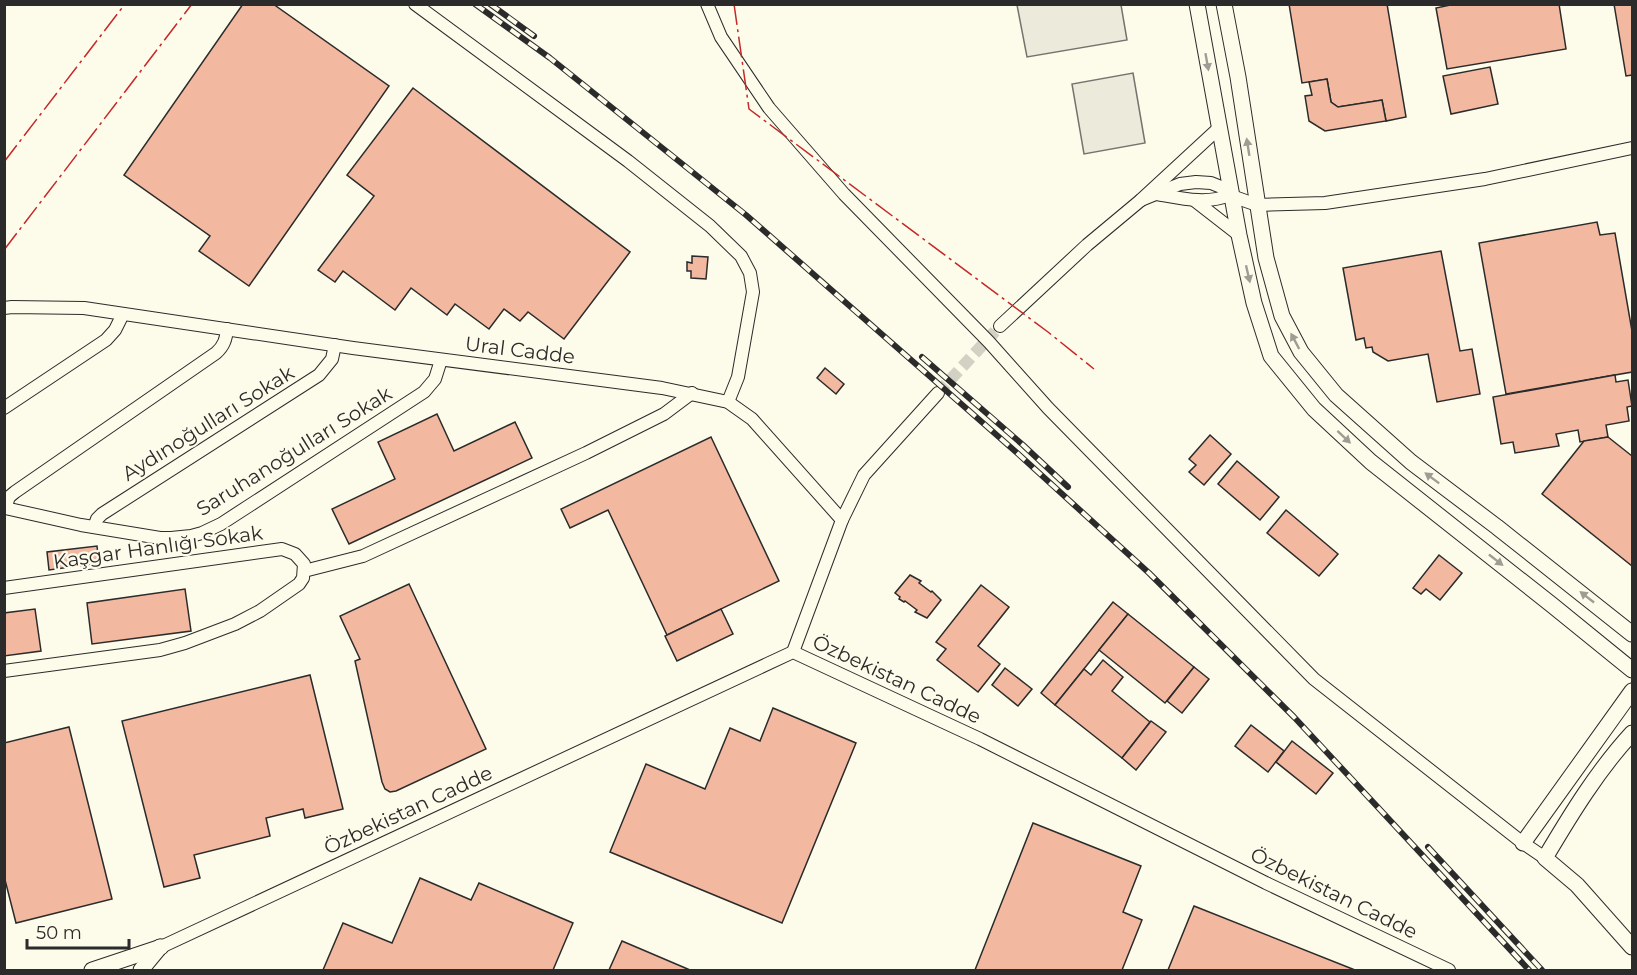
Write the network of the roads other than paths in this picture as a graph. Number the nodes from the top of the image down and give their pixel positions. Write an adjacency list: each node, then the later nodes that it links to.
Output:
1 (415, 4): 21 (street)
2 (707, 4): 34 (street)
3 (1197, 4): 5 (street, one-way to 5)
4 (1224, 4): 11 (street, one-way to 4)
5 (1219, 128): 8 (street); 9 (street)
6 (1632, 148): 11 (street)
7 (1157, 195): 8 (street); 9 (street); 10 (street)
8 (1231, 195): 10 (street); 11 (street); 12 (street)
9 (1141, 200): 15 (street)
10 (1194, 200): 12 (street)
11 (1257, 205): 28 (street, one-way to 11)
12 (1239, 235): 30 (street, one-way to 30)
13 (4, 308): 14 (street, Ural Cadde)
14 (123, 314): 16 (street, Ural Cadde); 22 (street)
15 (1000, 326)
16 (227, 329): 17 (street, Ural Cadde); 23 (street)
17 (335, 345): 18 (street, Ural Cadde); 25 (street, Aydınoğulları Sokak)
18 (441, 360): 19 (street, Ural Cadde); 25 (street, Saruhanoğulları Sokak)
19 (692, 393): 21 (street, Ural Cadde); 26 (street)
20 (938, 393): 24 (street)
21 (728, 402): 24 (street, Ural Cadde)
22 (4, 408)
23 (4, 508): 25 (street, Saruhanoğulları Sokak)
24 (842, 520): 29 (street)
25 (94, 527)
26 (304, 571): 27 (street, Kaşgar Hanlığı Sokak); 31 (street)
27 (4, 588)
28 (1632, 633)
29 (793, 651): 37 (street, Özbekistan Cadde); 39 (street, Özbekistan Cadde)
30 (1632, 670)
31 (4, 671)
32 (1632, 690): 34 (street)
33 (1632, 733): 35 (street)
34 (1523, 843): 35 (street)
35 (1545, 858): 36 (street)
36 (1632, 947)
37 (151, 962): 38 (street)
38 (92, 970)
39 (1449, 970)

